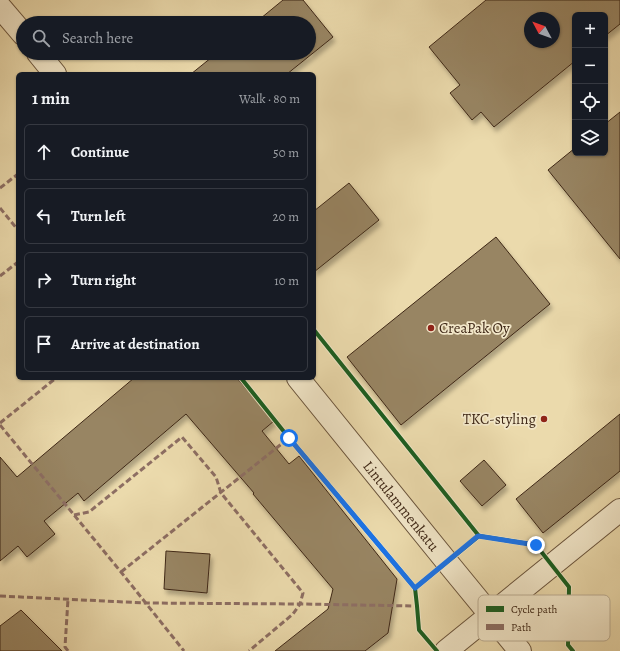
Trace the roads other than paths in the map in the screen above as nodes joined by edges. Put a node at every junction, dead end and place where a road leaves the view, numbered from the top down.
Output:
1 (0, 7) edge
2 (16, 26) edge
3 (43, 60) edge
4 (52, 72) edge
5 (300, 380) edge
6 (620, 510) edge
7 (516, 595) edge
8 (478, 599) edge
9 (478, 625) edge
10 (512, 641) edge
11 (446, 651) edge
12 (520, 651) edge

1 - 2 street
3 - 4 street
5 - 8 street, Lintulammenkatu
6 - 7 street
9 - 11 street
10 - 12 street, Lintulammenkatu

